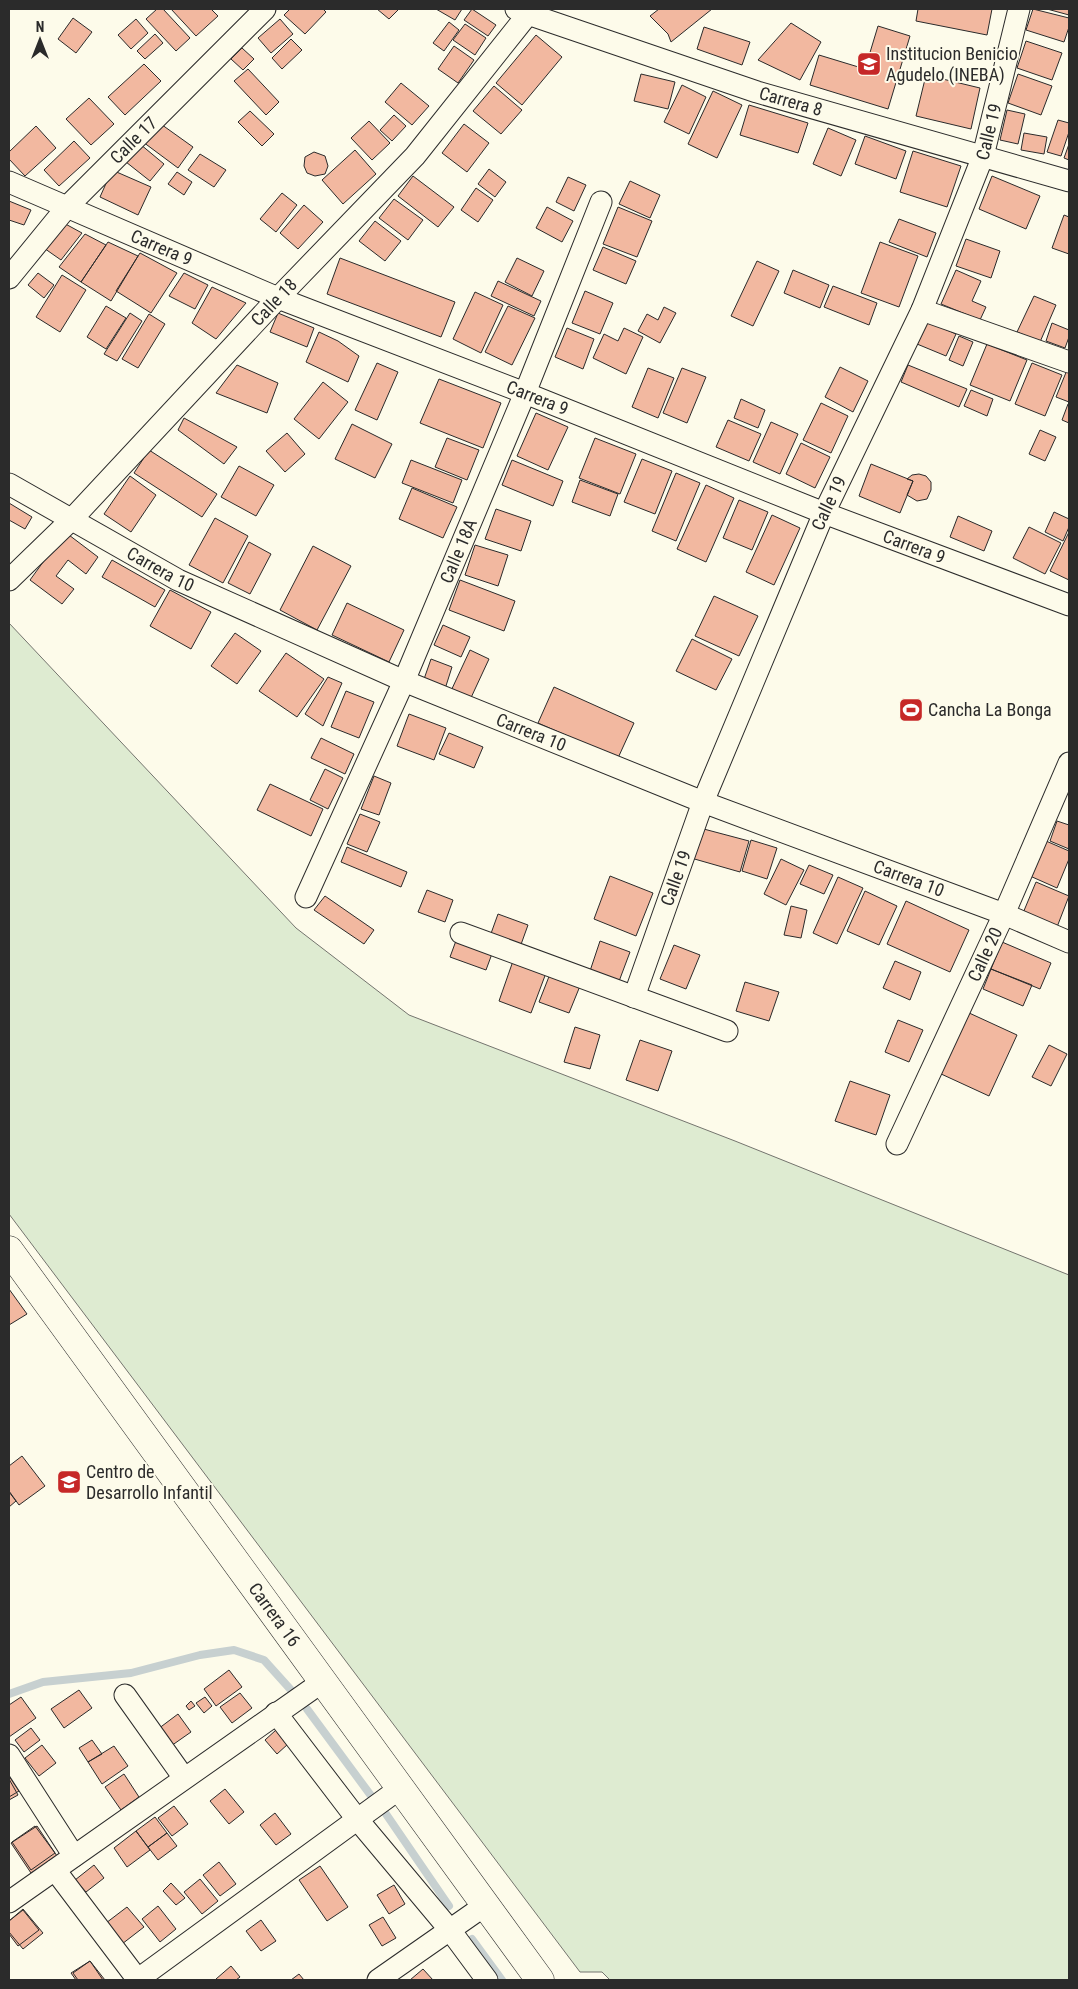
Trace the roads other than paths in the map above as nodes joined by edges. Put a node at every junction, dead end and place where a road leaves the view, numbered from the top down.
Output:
1 (265, 9) edge
2 (1019, 9) edge
3 (522, 12) edge
4 (982, 156) junction
5 (1069, 181) edge
6 (9, 182) edge
7 (601, 202) dead end
8 (67, 206) junction
9 (9, 278) edge
10 (278, 298) junction
11 (922, 310) junction
12 (1069, 362) edge
13 (524, 393) junction
14 (9, 484) edge
15 (824, 513) junction
16 (72, 519) junction
17 (9, 580) edge
18 (1069, 605) edge
19 (404, 681) junction
20 (1069, 763) edge
21 (703, 802) junction
22 (306, 897) dead end
23 (1004, 914) junction
24 (460, 932) dead end
25 (1069, 942) edge
26 (634, 997) junction
27 (727, 1031) dead end
28 (897, 1144) dead end
29 (9, 1250) edge
30 (322, 1682) junction
31 (125, 1695) dead end
32 (276, 1713) junction
33 (9, 1756) edge
34 (184, 1778) junction
35 (399, 1788) junction
36 (358, 1819) junction
37 (74, 1856) junction
38 (54, 1870) junction
39 (9, 1902) edge
40 (484, 1906) junction
41 (450, 1930) junction
42 (137, 1980) edge
43 (378, 1980) edge
44 (487, 1980) edge
45 (540, 1980) edge

1 - 8 street, Calle 17
2 - 4 street, Calle 19
3 - 4 street, Carrera 8
3 - 10 street, Calle 18
4 - 5 street, Carrera 8
4 - 11 street, Calle 19
6 - 8 street, Carrera 9
7 - 13 street, Calle 18A
8 - 9 street, Calle 17
8 - 10 street, Carrera 9
10 - 13 street, Carrera 9
10 - 16 street, Calle 18
11 - 12 street
11 - 15 street, Calle 19
13 - 15 street, Carrera 9
13 - 19 street, Calle 18A
14 - 16 street, Carrera 10
15 - 18 street, Carrera 9
15 - 21 street, Calle 19
16 - 17 street, Calle 18
16 - 19 street, Carrera 10
19 - 21 street, Carrera 10
19 - 22 street, Calle 18A
20 - 23 street, Calle 20
21 - 23 street, Carrera 10
21 - 26 street, Calle 19
23 - 25 street, Carrera 10
23 - 28 street, Calle 20
24 - 26 street
26 - 27 street
29 - 30 main road, Carrera 16
30 - 32 street
30 - 35 main road, Carrera 16
31 - 34 street
32 - 34 street
32 - 36 street
33 - 37 street
34 - 37 street
35 - 36 street
35 - 40 main road, Carrera 16
36 - 41 street
36 - 42 street
37 - 38 street
38 - 39 street
38 - 42 street
40 - 41 street
40 - 45 main road, Carrera 16
41 - 43 street
41 - 44 street

